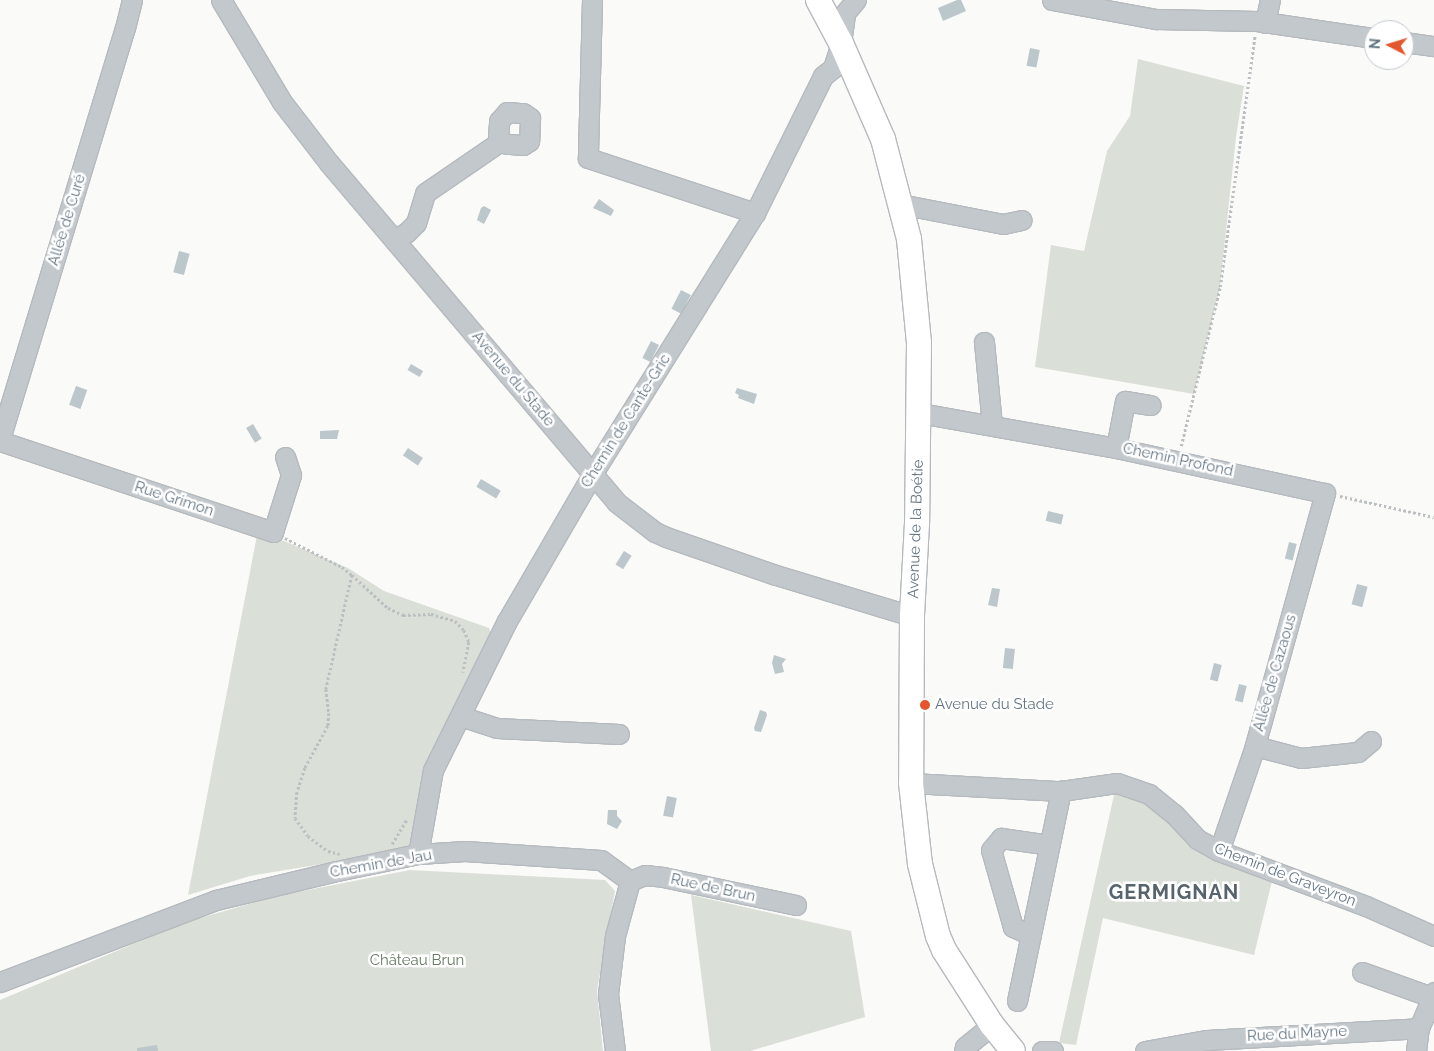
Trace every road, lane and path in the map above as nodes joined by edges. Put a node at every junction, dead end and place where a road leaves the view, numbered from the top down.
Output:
1 (132, 0) edge
2 (221, 0) edge
3 (592, 0) edge
4 (818, 0) edge
5 (856, 0) edge
6 (1052, 0) edge
7 (1270, 0) edge
8 (1261, 22) junction
9 (1364, 37) edge
10 (841, 43) junction
11 (1414, 43) edge
12 (1434, 46) edge
13 (501, 141) dead end
14 (900, 204) junction
15 (755, 213) junction
16 (1022, 220) dead end
17 (394, 239) junction
18 (984, 342) dead end
19 (1152, 405) dead end
20 (920, 414) junction
21 (992, 425) junction
22 (0, 440) edge
23 (1116, 448) junction
24 (285, 457) dead end
25 (1177, 462) junction
26 (592, 473) junction
27 (1325, 493) junction
28 (1434, 517) edge
29 (273, 532) junction
30 (352, 575) junction
31 (912, 616) junction
32 (462, 677) dead end
33 (460, 716) junction
34 (619, 734) dead end
35 (1371, 741) dead end
36 (1255, 746) junction
37 (912, 783) junction
38 (1061, 791) junction
39 (409, 816) dead end
40 (1050, 845) junction
41 (390, 846) dead end
42 (1219, 851) junction
43 (418, 854) junction
44 (348, 856) dead end
45 (630, 881) junction
46 (796, 905) dead end
47 (1031, 935) junction
48 (1434, 936) edge
49 (1362, 972) dead end
50 (0, 982) edge
51 (1017, 1001) dead end
52 (1429, 1009) edge
53 (992, 1024) junction
54 (1264, 1043) edge
55 (615, 1051) edge
56 (964, 1051) edge
57 (1013, 1051) edge
58 (1042, 1051) edge
59 (1053, 1051) edge
60 (1145, 1051) edge
61 (1416, 1051) edge

1 - 22 street, Allée de Curé
2 - 17 street, Avenue du Stade
3 - 15 street
4 - 10 main road, Avenue de la Boétie
5 - 10 street, Chemin de Cante-Gric
6 - 8 street
7 - 8 street
8 - 9 street
8 - 25 path
10 - 14 main road, Avenue de la Boétie
10 - 15 street, Chemin de Cante-Gric
11 - 12 street
13 - 17 street
14 - 16 street
14 - 20 main road, Avenue de la Boétie
15 - 26 street, Chemin de Cante-Gric
17 - 26 street, Avenue du Stade
18 - 21 street
19 - 23 street
20 - 21 street, Chemin Profond
20 - 31 main road, Avenue de la Boétie
21 - 23 street, Chemin Profond
22 - 29 street, Rue Grimon
23 - 25 street, Chemin Profond
24 - 29 street
25 - 27 street, Chemin Profond
26 - 31 street, Avenue du Stade
26 - 33 street, Chemin de Cante-Gric
27 - 28 path
27 - 36 street, Allée de Cazaous
29 - 30 path
30 - 32 path
30 - 44 path
31 - 37 main road, Avenue de la Boétie
33 - 34 street
33 - 43 street, Chemin de Cante-Gric
35 - 36 street
36 - 42 street, Allée de Cazaous
37 - 38 street, Chemin de Graveyron
37 - 53 main road, Avenue de la Boétie
38 - 40 street
38 - 42 street, Chemin de Graveyron
39 - 41 path
40 - 47 street
40 - 47 street
42 - 48 street, Chemin de Graveyron
43 - 45 street, Chemin de Jau
43 - 50 street, Chemin de Jau
45 - 46 street, Rue de Brun
45 - 55 street
47 - 51 street
49 - 52 street
52 - 54 street, Rue du Mayne
52 - 61 street
53 - 56 street
53 - 57 main road, Avenue de la Boétie
54 - 60 street, Rue du Mayne
58 - 59 street

